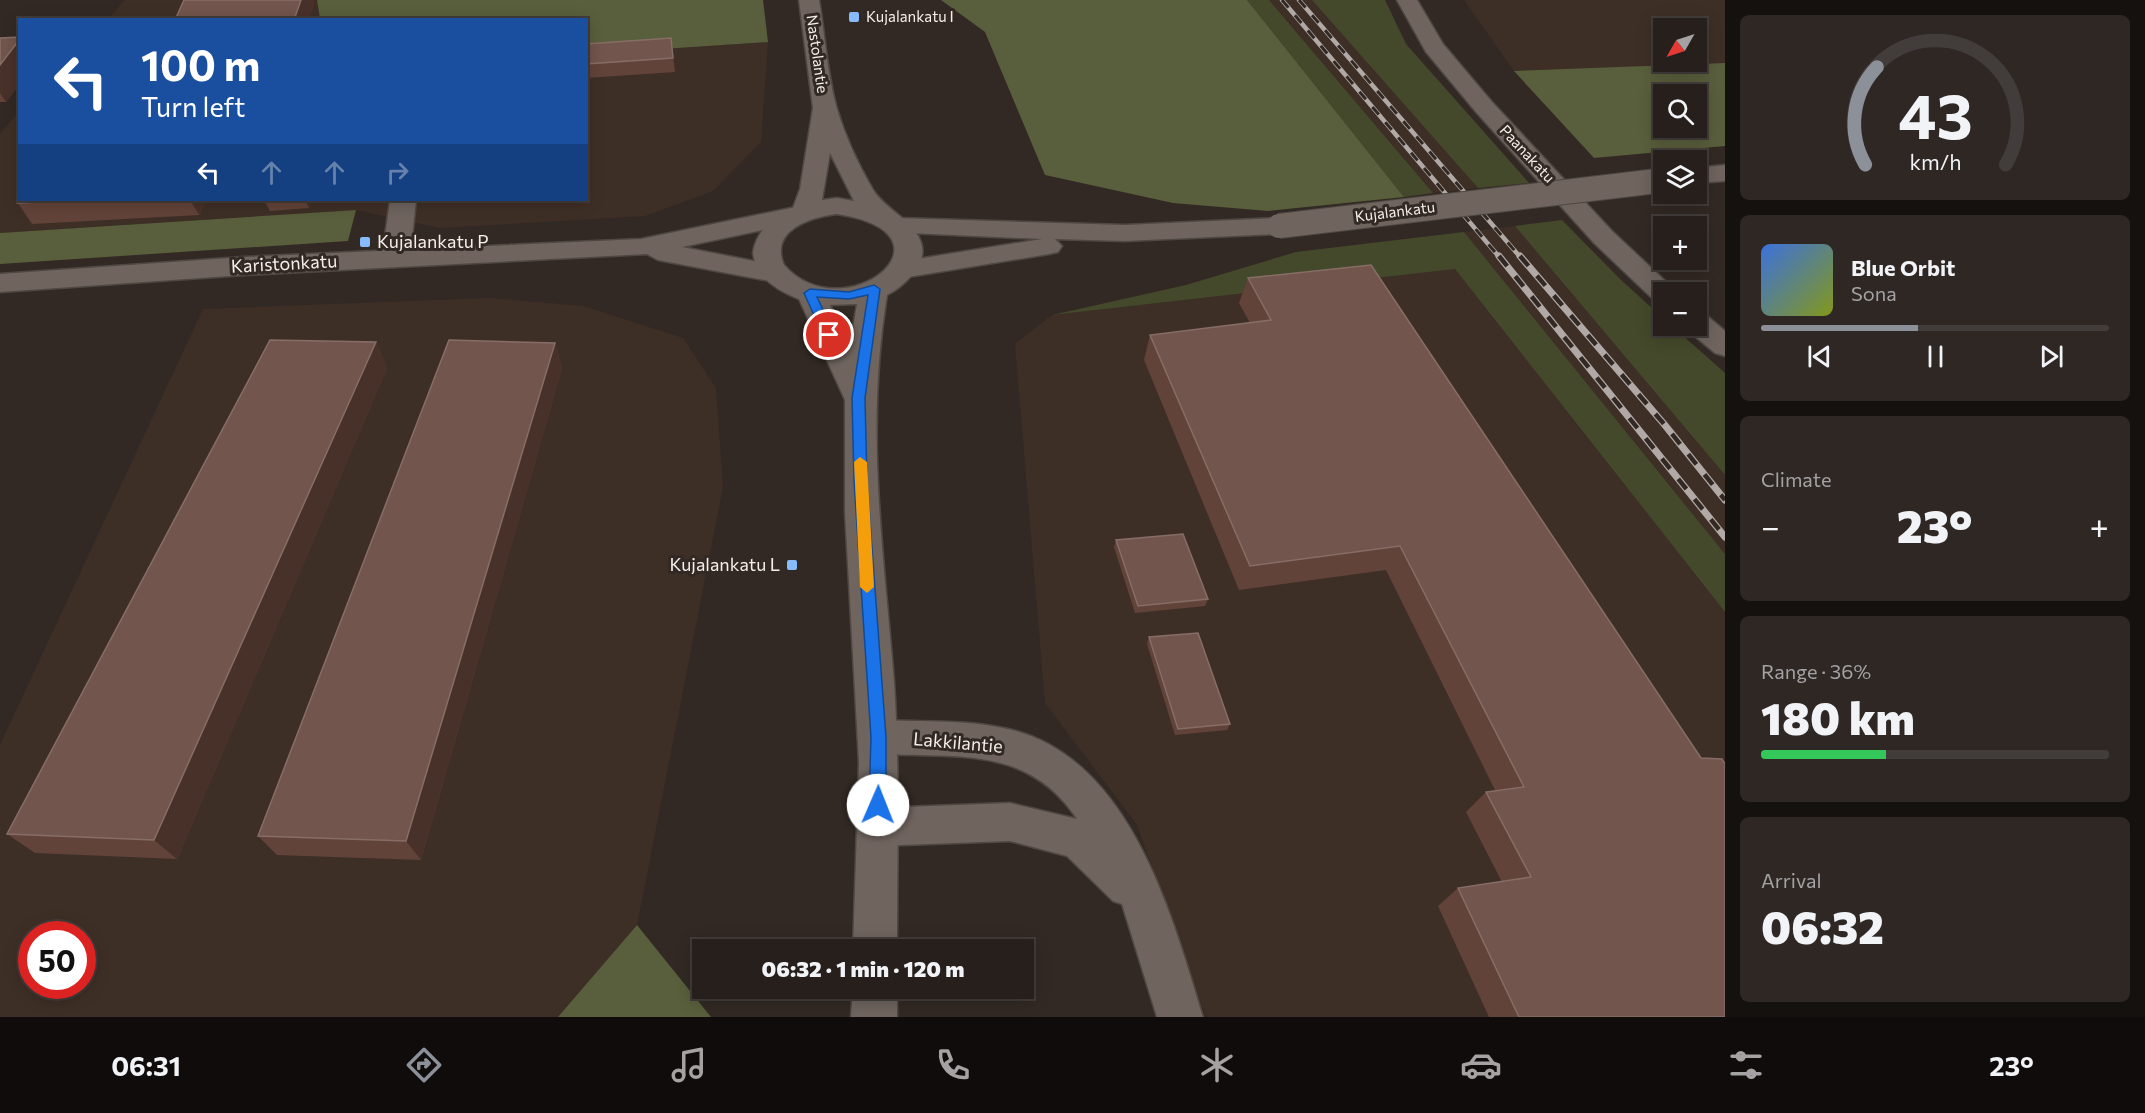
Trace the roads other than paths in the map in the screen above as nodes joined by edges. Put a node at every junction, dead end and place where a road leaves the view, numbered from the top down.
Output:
1 (809, 0) edge
2 (1407, 0) edge
3 (825, 108) junction
4 (1725, 173) edge
5 (1707, 175) edge
6 (1653, 182) edge
7 (404, 201) edge
8 (800, 213) junction
9 (890, 221) junction
10 (1125, 233) junction
11 (641, 247) junction
12 (396, 258) junction
13 (902, 269) junction
14 (775, 273) junction
15 (0, 283) edge
16 (1653, 284) edge
17 (874, 289) junction
18 (810, 293) junction
19 (1707, 331) edge
20 (1725, 346) edge
21 (859, 398) junction
22 (879, 737) junction
23 (877, 827) junction
24 (1140, 898) junction
25 (875, 939) edge
26 (875, 999) edge
27 (874, 1017) edge
28 (1180, 1017) edge

1 - 3 street, Nastolantie
2 - 16 street, Paanakatu
3 - 8 street, Nastolantie
3 - 9 street, Nastolantie
4 - 5 street
6 - 10 street, Kujalankatu, bridge
7 - 12 street
8 - 9 street
8 - 11 street, Karistonkatu
8 - 14 street
9 - 10 street, Kujalankatu
9 - 13 street
10 - 13 street, Kujalankatu
11 - 12 street, Karistonkatu
11 - 14 street, Karistonkatu
12 - 15 street, Karistonkatu
13 - 17 street
14 - 18 street
17 - 18 street
17 - 21 street
18 - 21 street
19 - 20 street
21 - 22 street
22 - 23 street
22 - 24 street, Lakkilantie
23 - 24 street, Lakkilantie
23 - 25 street
24 - 28 street, Lakkilantie
26 - 27 street

